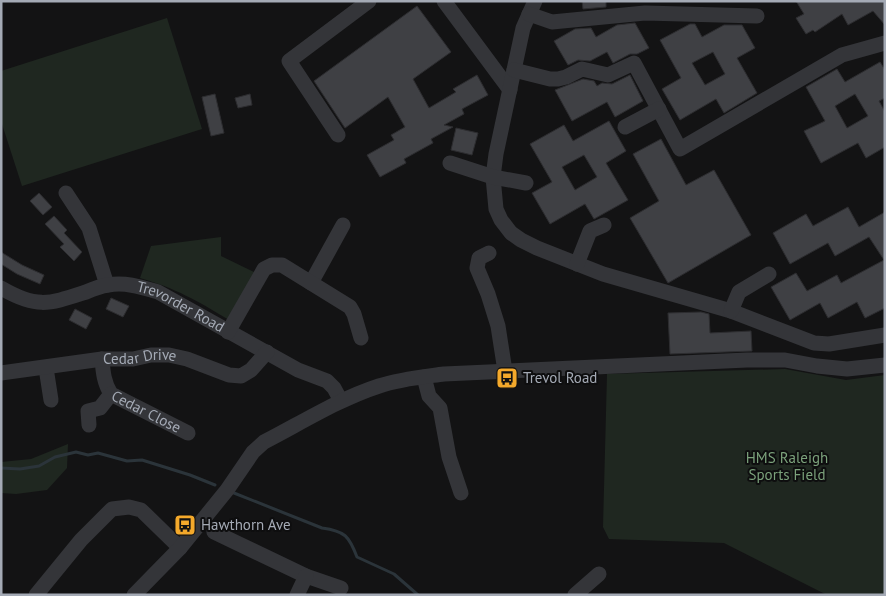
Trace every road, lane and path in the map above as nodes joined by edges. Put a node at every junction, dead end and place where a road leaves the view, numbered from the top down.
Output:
1 (369, 1) edge
2 (444, 1) edge
3 (531, 5) edge
4 (757, 16) dead end
5 (885, 43) edge
6 (514, 70) junction
7 (510, 90) junction
8 (659, 109) junction
9 (625, 127) dead end
10 (338, 135) dead end
11 (450, 163) dead end
12 (493, 177) junction
13 (526, 183) dead end
14 (66, 193) dead end
15 (343, 225) dead end
16 (604, 225) dead end
17 (489, 253) dead end
18 (577, 264) junction
19 (769, 274) dead end
20 (311, 283) junction
21 (107, 285) junction
22 (1, 288) edge
23 (731, 311) junction
24 (228, 332) junction
25 (885, 335) edge
26 (361, 338) dead end
27 (267, 352) junction
28 (102, 359) junction
29 (885, 365) edge
30 (46, 368) junction
31 (505, 371) junction
32 (1, 372) edge
33 (424, 377) junction
34 (112, 394) junction
35 (51, 400) dead end
36 (342, 401) junction
37 (89, 425) dead end
38 (188, 434) dead end
39 (461, 493) dead end
40 (214, 532) dead end
41 (180, 548) junction
42 (599, 574) dead end
43 (306, 576) junction
44 (340, 588) dead end
45 (36, 595) edge
46 (134, 595) edge
47 (297, 595) edge
48 (575, 595) edge

1 - 10 street
2 - 7 street
3 - 4 street
3 - 6 street
5 - 8 street
6 - 7 street
6 - 8 street
7 - 12 street
8 - 9 street
11 - 12 street
12 - 13 street
12 - 18 street
14 - 21 street
15 - 20 street
16 - 18 street
17 - 31 street
18 - 23 street
19 - 23 street
20 - 24 street
20 - 26 street
21 - 22 street, Trevorder Road
21 - 24 street, Trevorder Road
23 - 25 street
24 - 27 street, Trevorder Road
27 - 28 street, Cedar Drive
27 - 36 street, Trevorder Road
28 - 30 street, Cedar Drive
28 - 34 street, Cedar Close
29 - 31 street
30 - 32 street, Cedar Drive
30 - 35 street
31 - 33 street
33 - 36 street
33 - 39 street
34 - 37 street
34 - 38 street, Cedar Close
36 - 41 street
40 - 43 street
41 - 45 street
41 - 46 street
42 - 48 street
43 - 44 street
43 - 47 street

